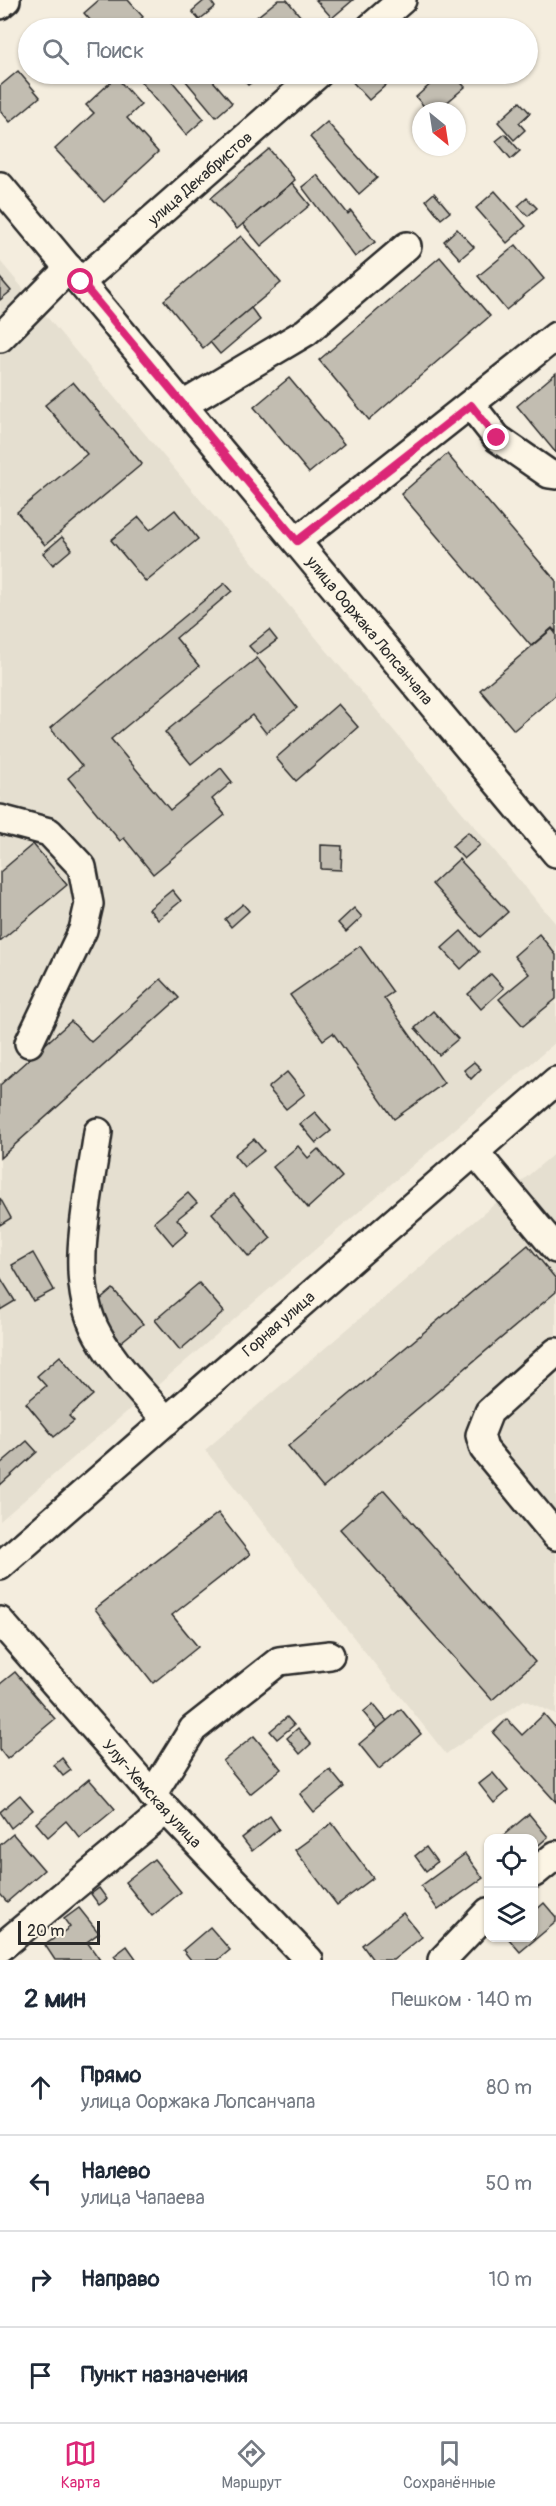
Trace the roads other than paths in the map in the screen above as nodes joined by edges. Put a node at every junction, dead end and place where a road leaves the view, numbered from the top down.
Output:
1 (6, 0) edge
2 (402, 0) edge
3 (0, 5) edge
4 (381, 18) edge
5 (306, 84) edge
6 (0, 186) edge
7 (407, 246) dead end
8 (75, 275) junction
9 (556, 336) edge
10 (0, 338) edge
11 (183, 405) junction
12 (471, 405) junction
13 (556, 475) edge
14 (297, 541) junction
15 (0, 819) edge
16 (556, 853) edge
17 (30, 1043) dead end
18 (556, 1081) edge
19 (98, 1132) dead end
20 (475, 1152) junction
21 (556, 1249) edge
22 (556, 1352) edge
23 (168, 1421) junction
24 (556, 1536) edge
25 (0, 1566) edge
26 (0, 1621) edge
27 (330, 1655) dead end
28 (159, 1802) junction
29 (556, 1855) edge
30 (538, 1870) edge
31 (484, 1916) edge
32 (0, 1948) edge
33 (309, 1960) edge
34 (442, 1960) edge

1 - 3 street
2 - 4 street
5 - 8 street, улица Декабристов
6 - 8 street, улица Ооржака Лопсанчапа
7 - 11 street
8 - 10 street, улица Декабристов
8 - 11 street, улица Ооржака Лопсанчапа
9 - 12 street
11 - 14 street, улица Ооржака Лопсанчапа
12 - 13 street
12 - 14 street
14 - 16 street, улица Ооржака Лопсанчапа
15 - 17 street
18 - 20 street, Горная улица
19 - 23 street
20 - 21 street
20 - 23 street, Горная улица
22 - 24 street
23 - 25 street, Горная улица
26 - 28 street, Улуг-Хемская улица
27 - 28 street
28 - 32 street
28 - 33 street, Улуг-Хемская улица
29 - 30 street
31 - 34 street

